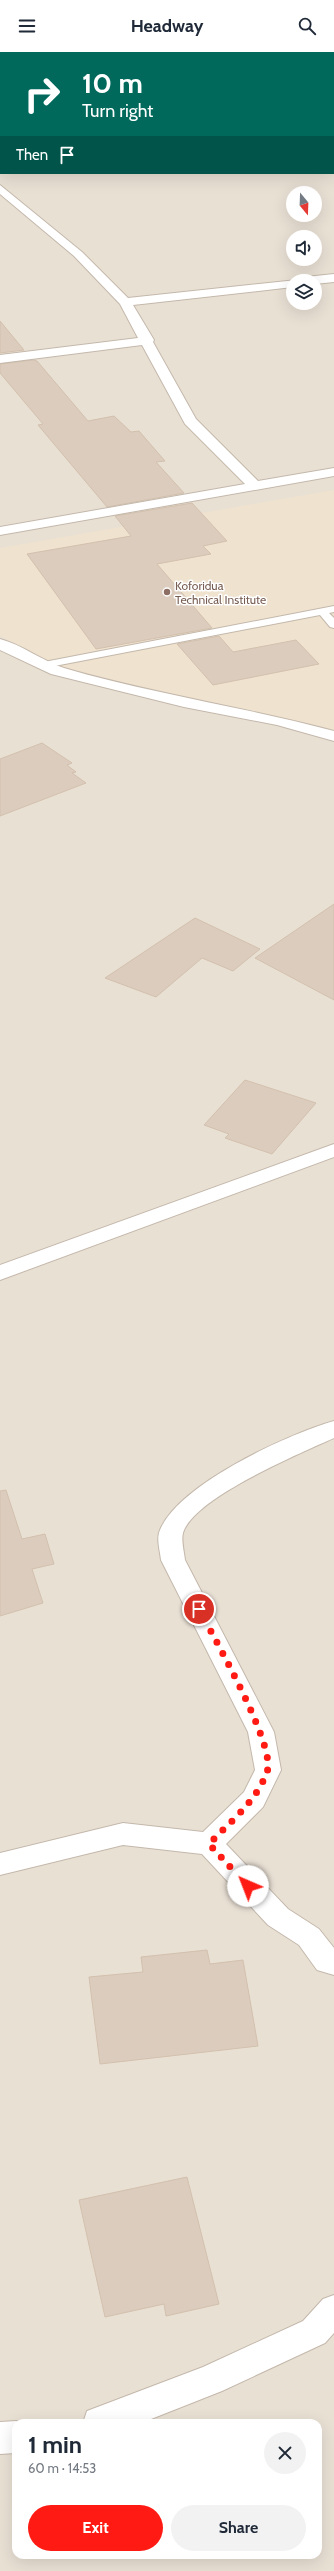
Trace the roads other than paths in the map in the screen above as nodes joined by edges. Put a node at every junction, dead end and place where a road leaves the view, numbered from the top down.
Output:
1 (0, 188) edge
2 (334, 278) edge
3 (322, 279) edge
4 (286, 283) edge
5 (126, 302) junction
6 (148, 340) junction
7 (0, 359) edge
8 (331, 474) edge
9 (255, 486) junction
10 (0, 531) edge
11 (334, 609) edge
12 (322, 611) junction
13 (334, 625) edge
14 (0, 644) edge
15 (44, 665) junction
16 (334, 736) edge
17 (334, 1150) edge
18 (0, 1273) edge
19 (334, 1429) edge
20 (209, 1844) junction
21 (0, 1864) edge
22 (334, 1963) edge
23 (334, 2310) edge
24 (109, 2419) edge
25 (12, 2437) edge
26 (0, 2438) edge

1 - 5 street
2 - 3 street
4 - 5 street
5 - 6 street
6 - 7 street
6 - 9 street
8 - 9 street
9 - 10 street
11 - 12 lane
12 - 13 lane
12 - 15 lane
14 - 15 street
15 - 16 street
17 - 18 street
19 - 20 street
20 - 21 street
20 - 22 street
23 - 24 street
25 - 26 street

